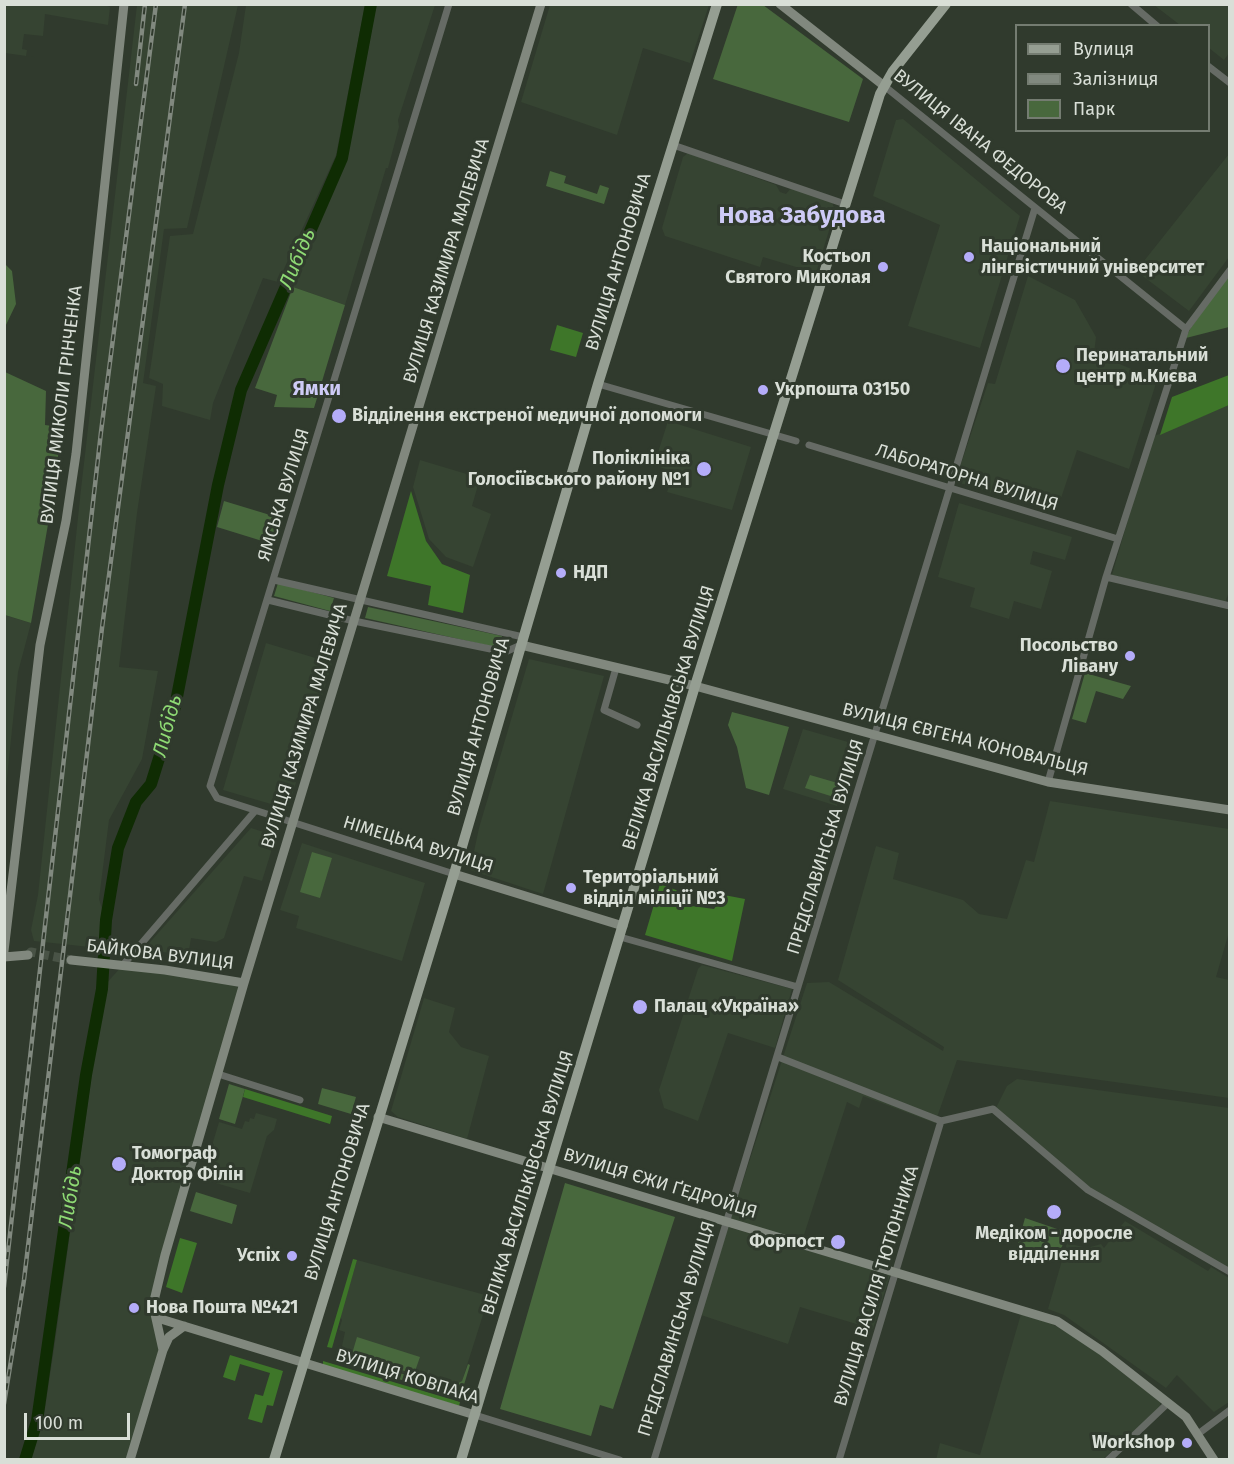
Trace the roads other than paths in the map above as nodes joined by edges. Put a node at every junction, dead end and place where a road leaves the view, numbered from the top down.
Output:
1 (124, 4) edge
2 (449, 4) edge
3 (542, 4) edge
4 (717, 4) edge
5 (780, 4) edge
6 (946, 4) edge
7 (1131, 4) edge
8 (1155, 24) edge
9 (1210, 67) edge
10 (1230, 83) edge
11 (883, 85) junction
12 (673, 146) junction
13 (845, 204) junction
14 (1035, 208) junction
15 (1230, 270) edge
16 (1186, 329) junction
17 (598, 384) junction
18 (773, 433) junction
19 (796, 441) dead end
20 (809, 445) dead end
21 (951, 489) junction
22 (1118, 539) junction
23 (1106, 577) junction
24 (274, 580) junction
25 (268, 600) junction
26 (360, 602) junction
27 (1230, 606) edge
28 (354, 621) junction
29 (522, 641) junction
30 (616, 668) junction
31 (695, 686) junction
32 (637, 725) dead end
33 (876, 735) junction
34 (1048, 782) junction
35 (210, 786) joint
36 (1230, 810) edge
37 (255, 811) junction
38 (293, 823) junction
39 (454, 874) junction
40 (623, 926) junction
41 (620, 938) junction
42 (4, 951) edge
43 (28, 955) tunnel mouth
44 (4, 957) edge
45 (71, 960) tunnel mouth
46 (118, 965) junction
47 (244, 983) junction
48 (798, 987) junction
49 (778, 1057) junction
50 (218, 1074) junction
51 (300, 1100) dead end
52 (378, 1117) junction
53 (941, 1121) junction
54 (549, 1167) junction
55 (725, 1222) junction
56 (898, 1272) junction
57 (1230, 1272) edge
58 (154, 1314) junction
59 (184, 1326) junction
60 (163, 1350) junction
61 (303, 1363) junction
62 (1168, 1403) junction
63 (1230, 1410) edge
64 (475, 1414) junction
65 (1198, 1434) junction
66 (130, 1460) edge
67 (274, 1460) edge
68 (461, 1460) edge
69 (620, 1460) edge
70 (654, 1460) edge
71 (839, 1460) edge
72 (1108, 1460) edge
73 (1214, 1460) edge

1 - 42 main road, ВУЛИЦЯ МИКОЛИ ГРІНЧЕНКА
2 - 24 street, ЯМСЬКА ВУЛИЦЯ
3 - 26 main road, ВУЛИЦЯ КАЗИМИРА МАЛЕВИЧА
4 - 12 main road, ВУЛИЦЯ АНТОНОВИЧА
5 - 11 main road, ВУЛИЦЯ ІВАНА ФЕДОРОВА
6 - 11 main road, ВЕЛИКА ВАСИЛЬКІВСЬКА ВУЛИЦЯ
7 - 8 street
9 - 10 street
11 - 13 main road, ВЕЛИКА ВАСИЛЬКІВСЬКА ВУЛИЦЯ
11 - 14 street, ВУЛИЦЯ ІВАНА ФЕДОРОВА
12 - 13 street
12 - 17 main road, ВУЛИЦЯ АНТОНОВИЧА
13 - 18 main road, ВЕЛИКА ВАСИЛЬКІВСЬКА ВУЛИЦЯ
14 - 16 street, ВУЛИЦЯ ІВАНА ФЕДОРОВА
14 - 21 street, ПРЕДСЛАВИНСЬКА ВУЛИЦЯ
15 - 16 street
16 - 22 street
17 - 18 street
17 - 29 main road, ВУЛИЦЯ АНТОНОВИЧА
18 - 19 street
18 - 31 main road, ВЕЛИКА ВАСИЛЬКІВСЬКА ВУЛИЦЯ
20 - 21 street, ЛАБОРАТОРНА ВУЛИЦЯ
21 - 22 street, ЛАБОРАТОРНА ВУЛИЦЯ
21 - 33 street, ПРЕДСЛАВИНСЬКА ВУЛИЦЯ
22 - 23 street
23 - 27 street
23 - 34 street
24 - 25 street, ЯМСЬКА ВУЛИЦЯ
24 - 26 street
25 - 28 street
25 - 35 street, ЯМСЬКА ВУЛИЦЯ
26 - 28 main road, ВУЛИЦЯ КАЗИМИРА МАЛЕВИЧА
26 - 29 street
28 - 29 street
28 - 38 main road, ВУЛИЦЯ КАЗИМИРА МАЛЕВИЧА
29 - 30 main road, ВУЛИЦЯ ЄВГЕНА КОНОВАЛЬЦЯ
29 - 39 main road, ВУЛИЦЯ АНТОНОВИЧА
30 - 31 main road, ВУЛИЦЯ ЄВГЕНА КОНОВАЛЬЦЯ
30 - 32 street
31 - 33 main road, ВУЛИЦЯ ЄВГЕНА КОНОВАЛЬЦЯ
31 - 40 main road, ВЕЛИКА ВАСИЛЬКІВСЬКА ВУЛИЦЯ
33 - 34 main road, ВУЛИЦЯ ЄВГЕНА КОНОВАЛЬЦЯ
33 - 48 street, ПРЕДСЛАВИНСЬКА ВУЛИЦЯ
34 - 36 main road, ВУЛИЦЯ ЄВГЕНА КОНОВАЛЬЦЯ
35 - 37 street, НІМЕЦЬКА ВУЛИЦЯ
37 - 38 street, НІМЕЦЬКА ВУЛИЦЯ
37 - 46 street
38 - 39 street, НІМЕЦЬКА ВУЛИЦЯ
38 - 47 main road, ВУЛИЦЯ КАЗИМИРА МАЛЕВИЧА
39 - 40 main road, НІМЕЦЬКА ВУЛИЦЯ
39 - 52 main road, ВУЛИЦЯ АНТОНОВИЧА
40 - 41 main road, ВЕЛИКА ВАСИЛЬКІВСЬКА ВУЛИЦЯ
41 - 48 street
41 - 54 main road, ВЕЛИКА ВАСИЛЬКІВСЬКА ВУЛИЦЯ
43 - 44 main road
45 - 46 main road, БАЙКОВА ВУЛИЦЯ
46 - 47 main road, БАЙКОВА ВУЛИЦЯ
47 - 50 main road, ВУЛИЦЯ КАЗИМИРА МАЛЕВИЧА
48 - 49 street, ПРЕДСЛАВИНСЬКА ВУЛИЦЯ
49 - 53 street
49 - 55 street, ПРЕДСЛАВИНСЬКА ВУЛИЦЯ
50 - 51 street
50 - 58 main road, ВУЛИЦЯ КАЗИМИРА МАЛЕВИЧА
52 - 54 main road, ВУЛИЦЯ ЄЖИ ҐЕДРОЙЦЯ
52 - 61 main road, ВУЛИЦЯ АНТОНОВИЧА
53 - 56 street, ВУЛИЦЯ ВАСИЛЯ ТЮТЮННИКА
53 - 57 street
54 - 55 main road, ВУЛИЦЯ ЄЖИ ҐЕДРОЙЦЯ
54 - 64 main road, ВЕЛИКА ВАСИЛЬКІВСЬКА ВУЛИЦЯ
55 - 56 main road, ВУЛИЦЯ ЄЖИ ҐЕДРОЙЦЯ
55 - 70 street, ПРЕДСЛАВИНСЬКА ВУЛИЦЯ
56 - 62 main road, ВУЛИЦЯ ЄЖИ ҐЕДРОЙЦЯ
56 - 71 street, ВУЛИЦЯ ВАСИЛЯ ТЮТЮННИКА
58 - 59 main road, ВУЛИЦЯ КОВПАКА
58 - 60 main road, ВУЛИЦЯ КАЗИМИРА МАЛЕВИЧА
59 - 60 main road
59 - 61 main road, ВУЛИЦЯ КОВПАКА
60 - 66 main road
61 - 64 main road, ВУЛИЦЯ КОВПАКА
61 - 67 main road, ВУЛИЦЯ АНТОНОВИЧА
62 - 65 main road, ВУЛИЦЯ ЄЖИ ҐЕДРОЙЦЯ
62 - 72 street
63 - 65 street
64 - 68 main road, ВЕЛИКА ВАСИЛЬКІВСЬКА ВУЛИЦЯ
64 - 69 street, ВУЛИЦЯ КОВПАКА
65 - 73 main road, ВУЛИЦЯ ЄЖИ ҐЕДРОЙЦЯ

